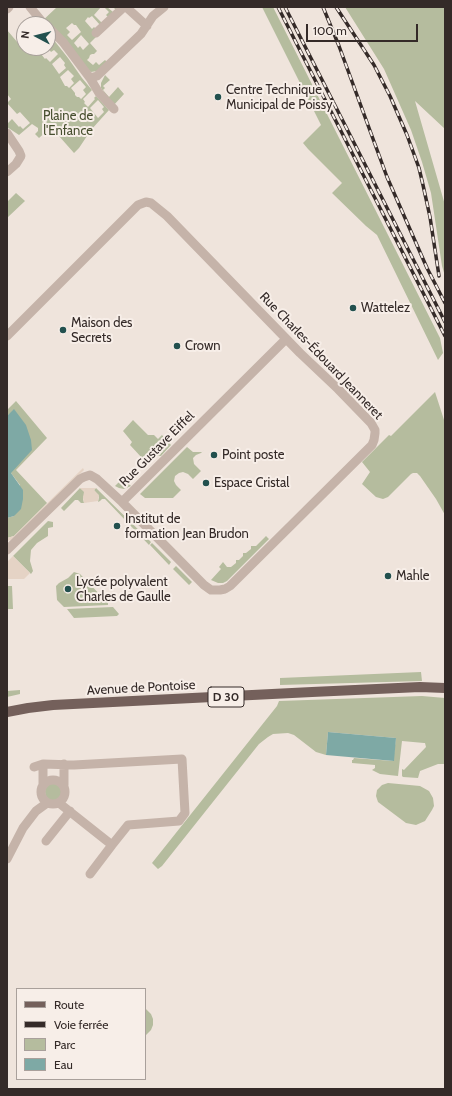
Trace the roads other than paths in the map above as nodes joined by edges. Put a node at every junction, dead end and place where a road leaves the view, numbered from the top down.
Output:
1 (9, 7) edge
2 (30, 7) edge
3 (126, 7) edge
4 (164, 7) edge
5 (7, 9) edge
6 (37, 16) edge
7 (147, 26) junction
8 (96, 33) dead end
9 (56, 35) edge
10 (90, 78) junction
11 (114, 109) dead end
12 (7, 133) edge
13 (7, 172) edge
14 (7, 336) edge
15 (286, 338) junction
16 (122, 502) junction
17 (7, 550) edge
18 (445, 688) edge
19 (7, 712) edge
20 (43, 764) junction
21 (64, 764) junction
22 (34, 767) dead end
23 (64, 785) junction
24 (42, 790) junction
25 (48, 803) junction
26 (59, 803) junction
27 (70, 811) junction
28 (46, 841) dead end
29 (112, 844) junction
30 (7, 847) edge
31 (7, 859) edge
32 (90, 874) dead end

1 - 5 street
2 - 6 street
3 - 7 street
3 - 8 street
4 - 7 street
7 - 10 street
9 - 10 street
10 - 11 street
12 - 13 street
14 - 15 street, Rue Charles-Édouard Jeanneret
15 - 16 street, Rue Gustave Eiffel
15 - 16 street, Rue Charles-Édouard Jeanneret
16 - 17 street, Rue Gustave Eiffel
18 - 19 main road, Avenue de Pontoise / D 30
20 - 21 street
20 - 22 street
20 - 24 street
21 - 23 street
21 - 29 street
23 - 24 street
23 - 26 street
24 - 25 street
24 - 30 street
25 - 26 street
25 - 31 street
26 - 27 street
27 - 28 street
27 - 29 street
29 - 32 street

